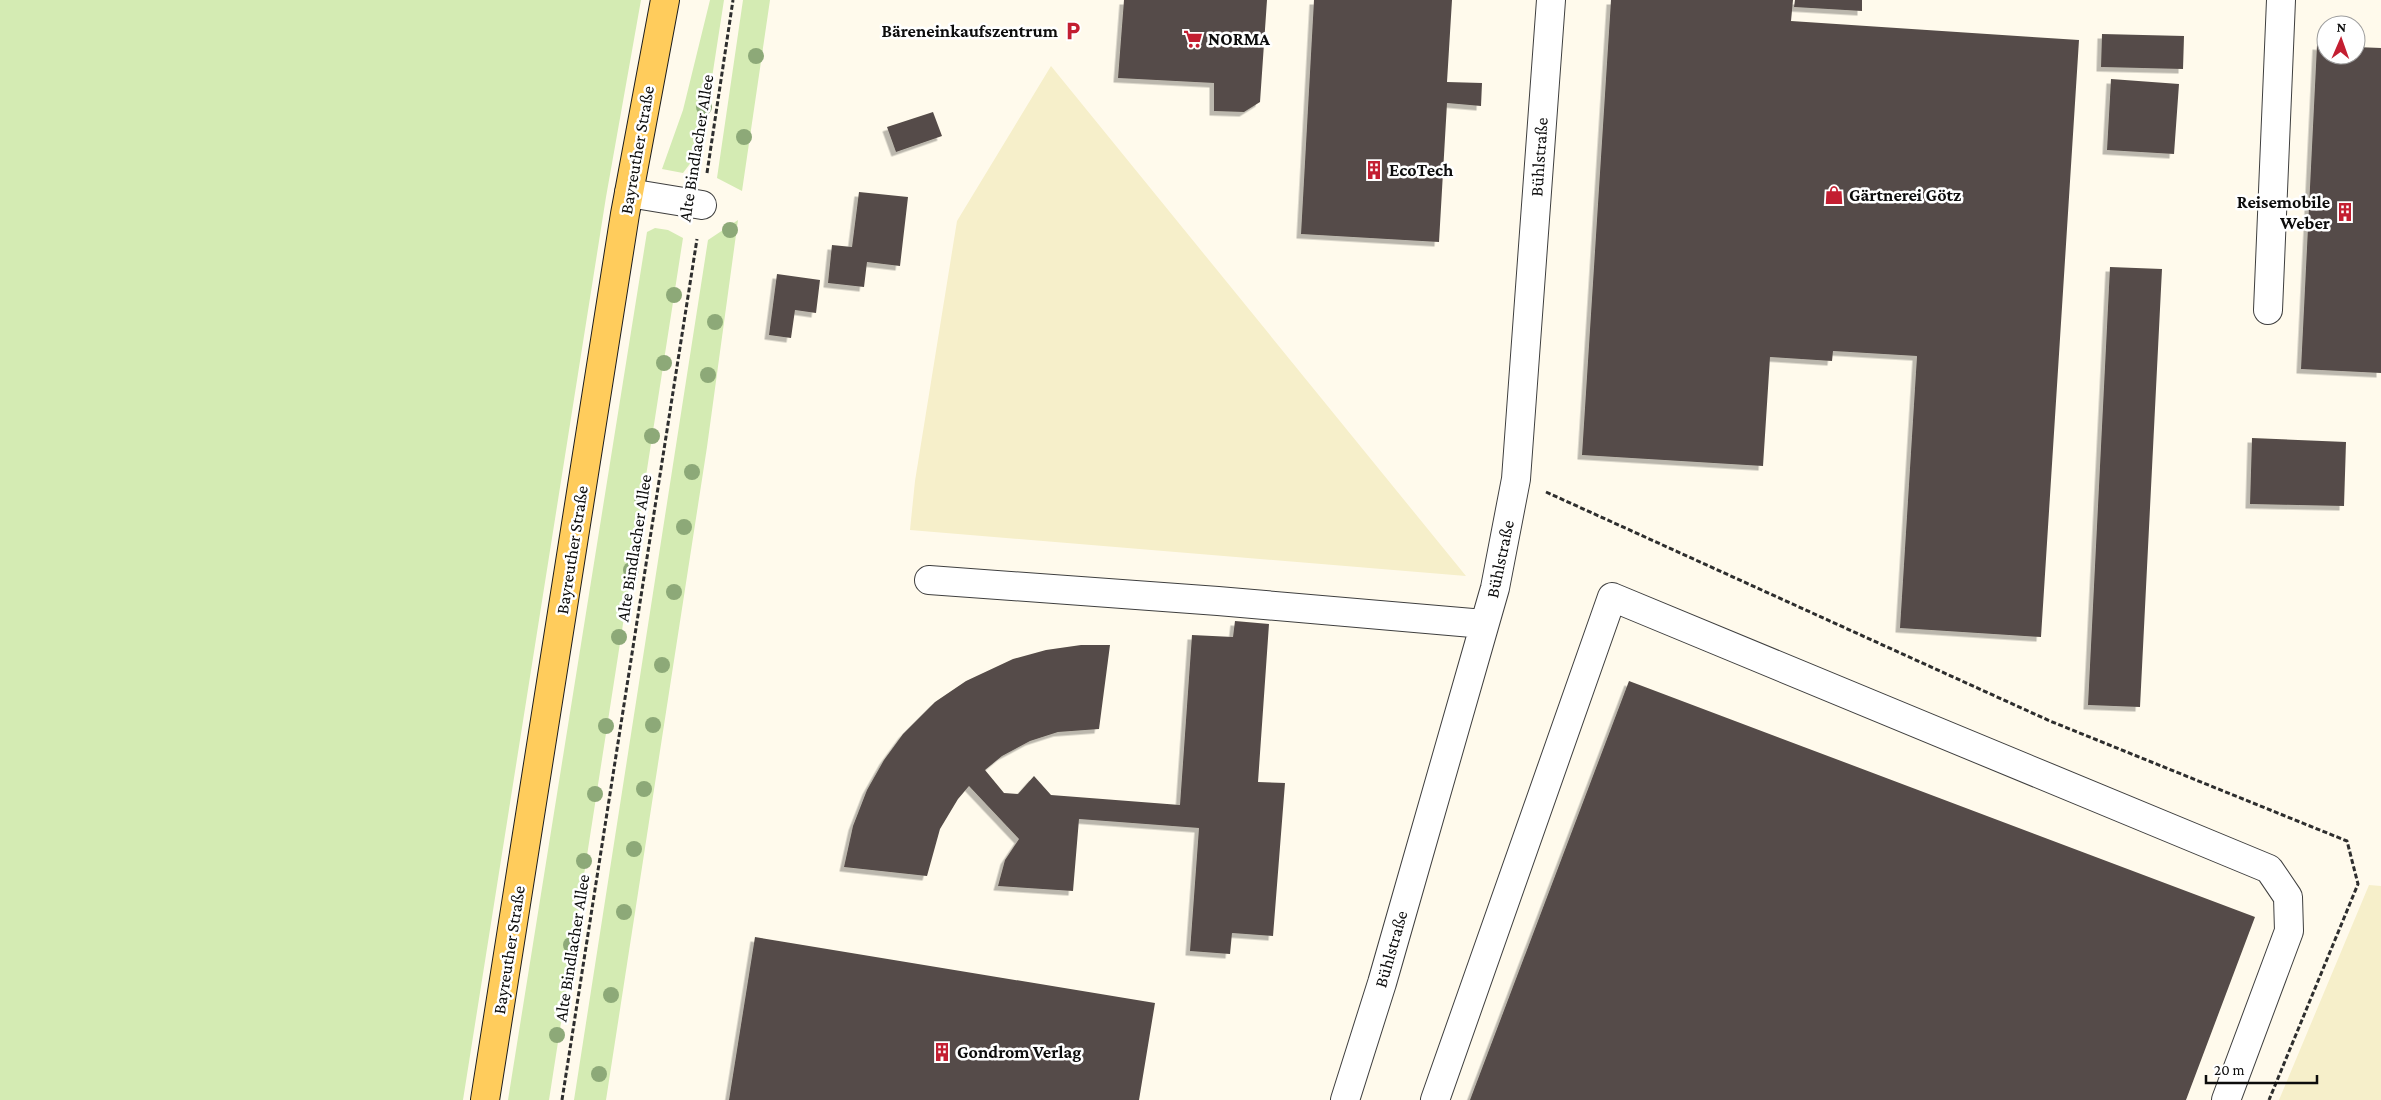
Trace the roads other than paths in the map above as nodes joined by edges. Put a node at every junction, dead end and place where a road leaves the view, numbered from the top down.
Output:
1 (664, 0) edge
2 (1551, 0) edge
3 (2282, 0) edge
4 (629, 193) junction
5 (702, 205) road end
6 (2268, 310) dead end
7 (929, 580) dead end
8 (1484, 624) junction
9 (485, 1100) edge
10 (1345, 1100) edge
11 (1435, 1100) edge
12 (2226, 1100) edge

1 - 4 main road, Bayreuther Straße
2 - 8 street, Bühlstraße
3 - 6 street
4 - 5 street
4 - 9 main road, Bayreuther Straße
7 - 8 street
8 - 10 street, Bühlstraße
11 - 12 street

